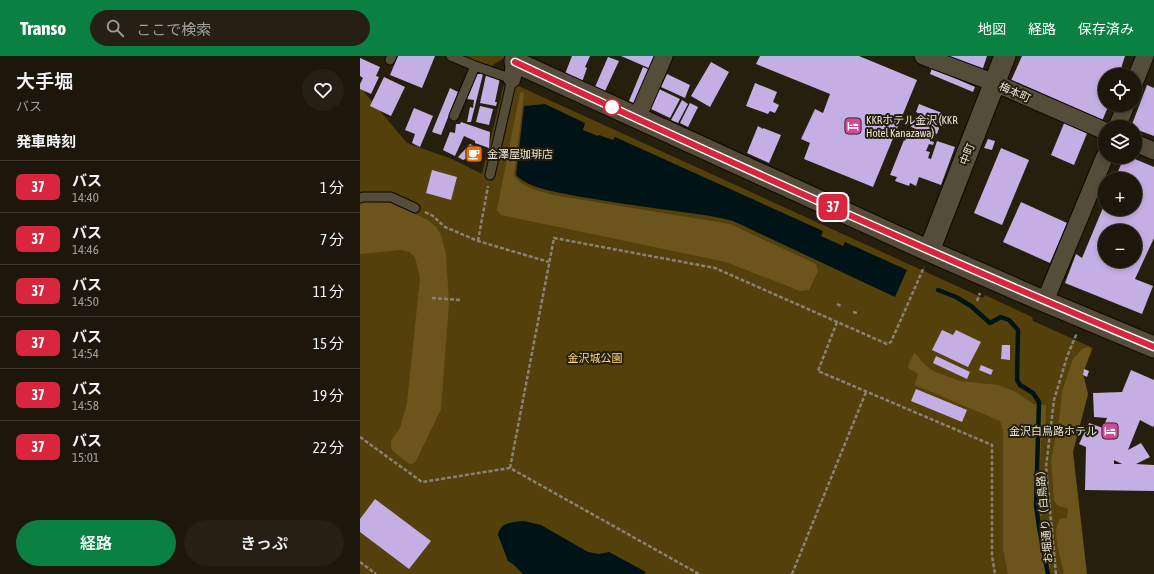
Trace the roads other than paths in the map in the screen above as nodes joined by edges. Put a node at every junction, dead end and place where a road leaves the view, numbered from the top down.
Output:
1 (451, 56) edge
2 (664, 56) edge
3 (923, 56) edge
4 (1005, 56) edge
5 (1145, 56) edge
6 (475, 66) junction
7 (514, 66) edge
8 (1140, 68) edge
9 (995, 83) junction
10 (454, 116) dead end
11 (637, 118) junction
12 (1098, 128) edge
13 (1142, 146) edge
14 (1154, 151) edge
15 (1102, 164) edge
16 (490, 176) road end
17 (360, 198) edge
18 (415, 208) road end
19 (929, 251) junction
20 (1045, 302) junction
21 (1154, 347) edge

1 - 6 lane
2 - 11 street
3 - 9 street, 梅本町
4 - 9 street, 中町
5 - 8 street
6 - 7 lane
6 - 10 lane
7 - 11 street
7 - 16 lane
9 - 12 street, 梅本町
9 - 19 street, 中町
11 - 19 street
13 - 14 street
15 - 20 street
17 - 18 lane
19 - 20 street
20 - 21 street

